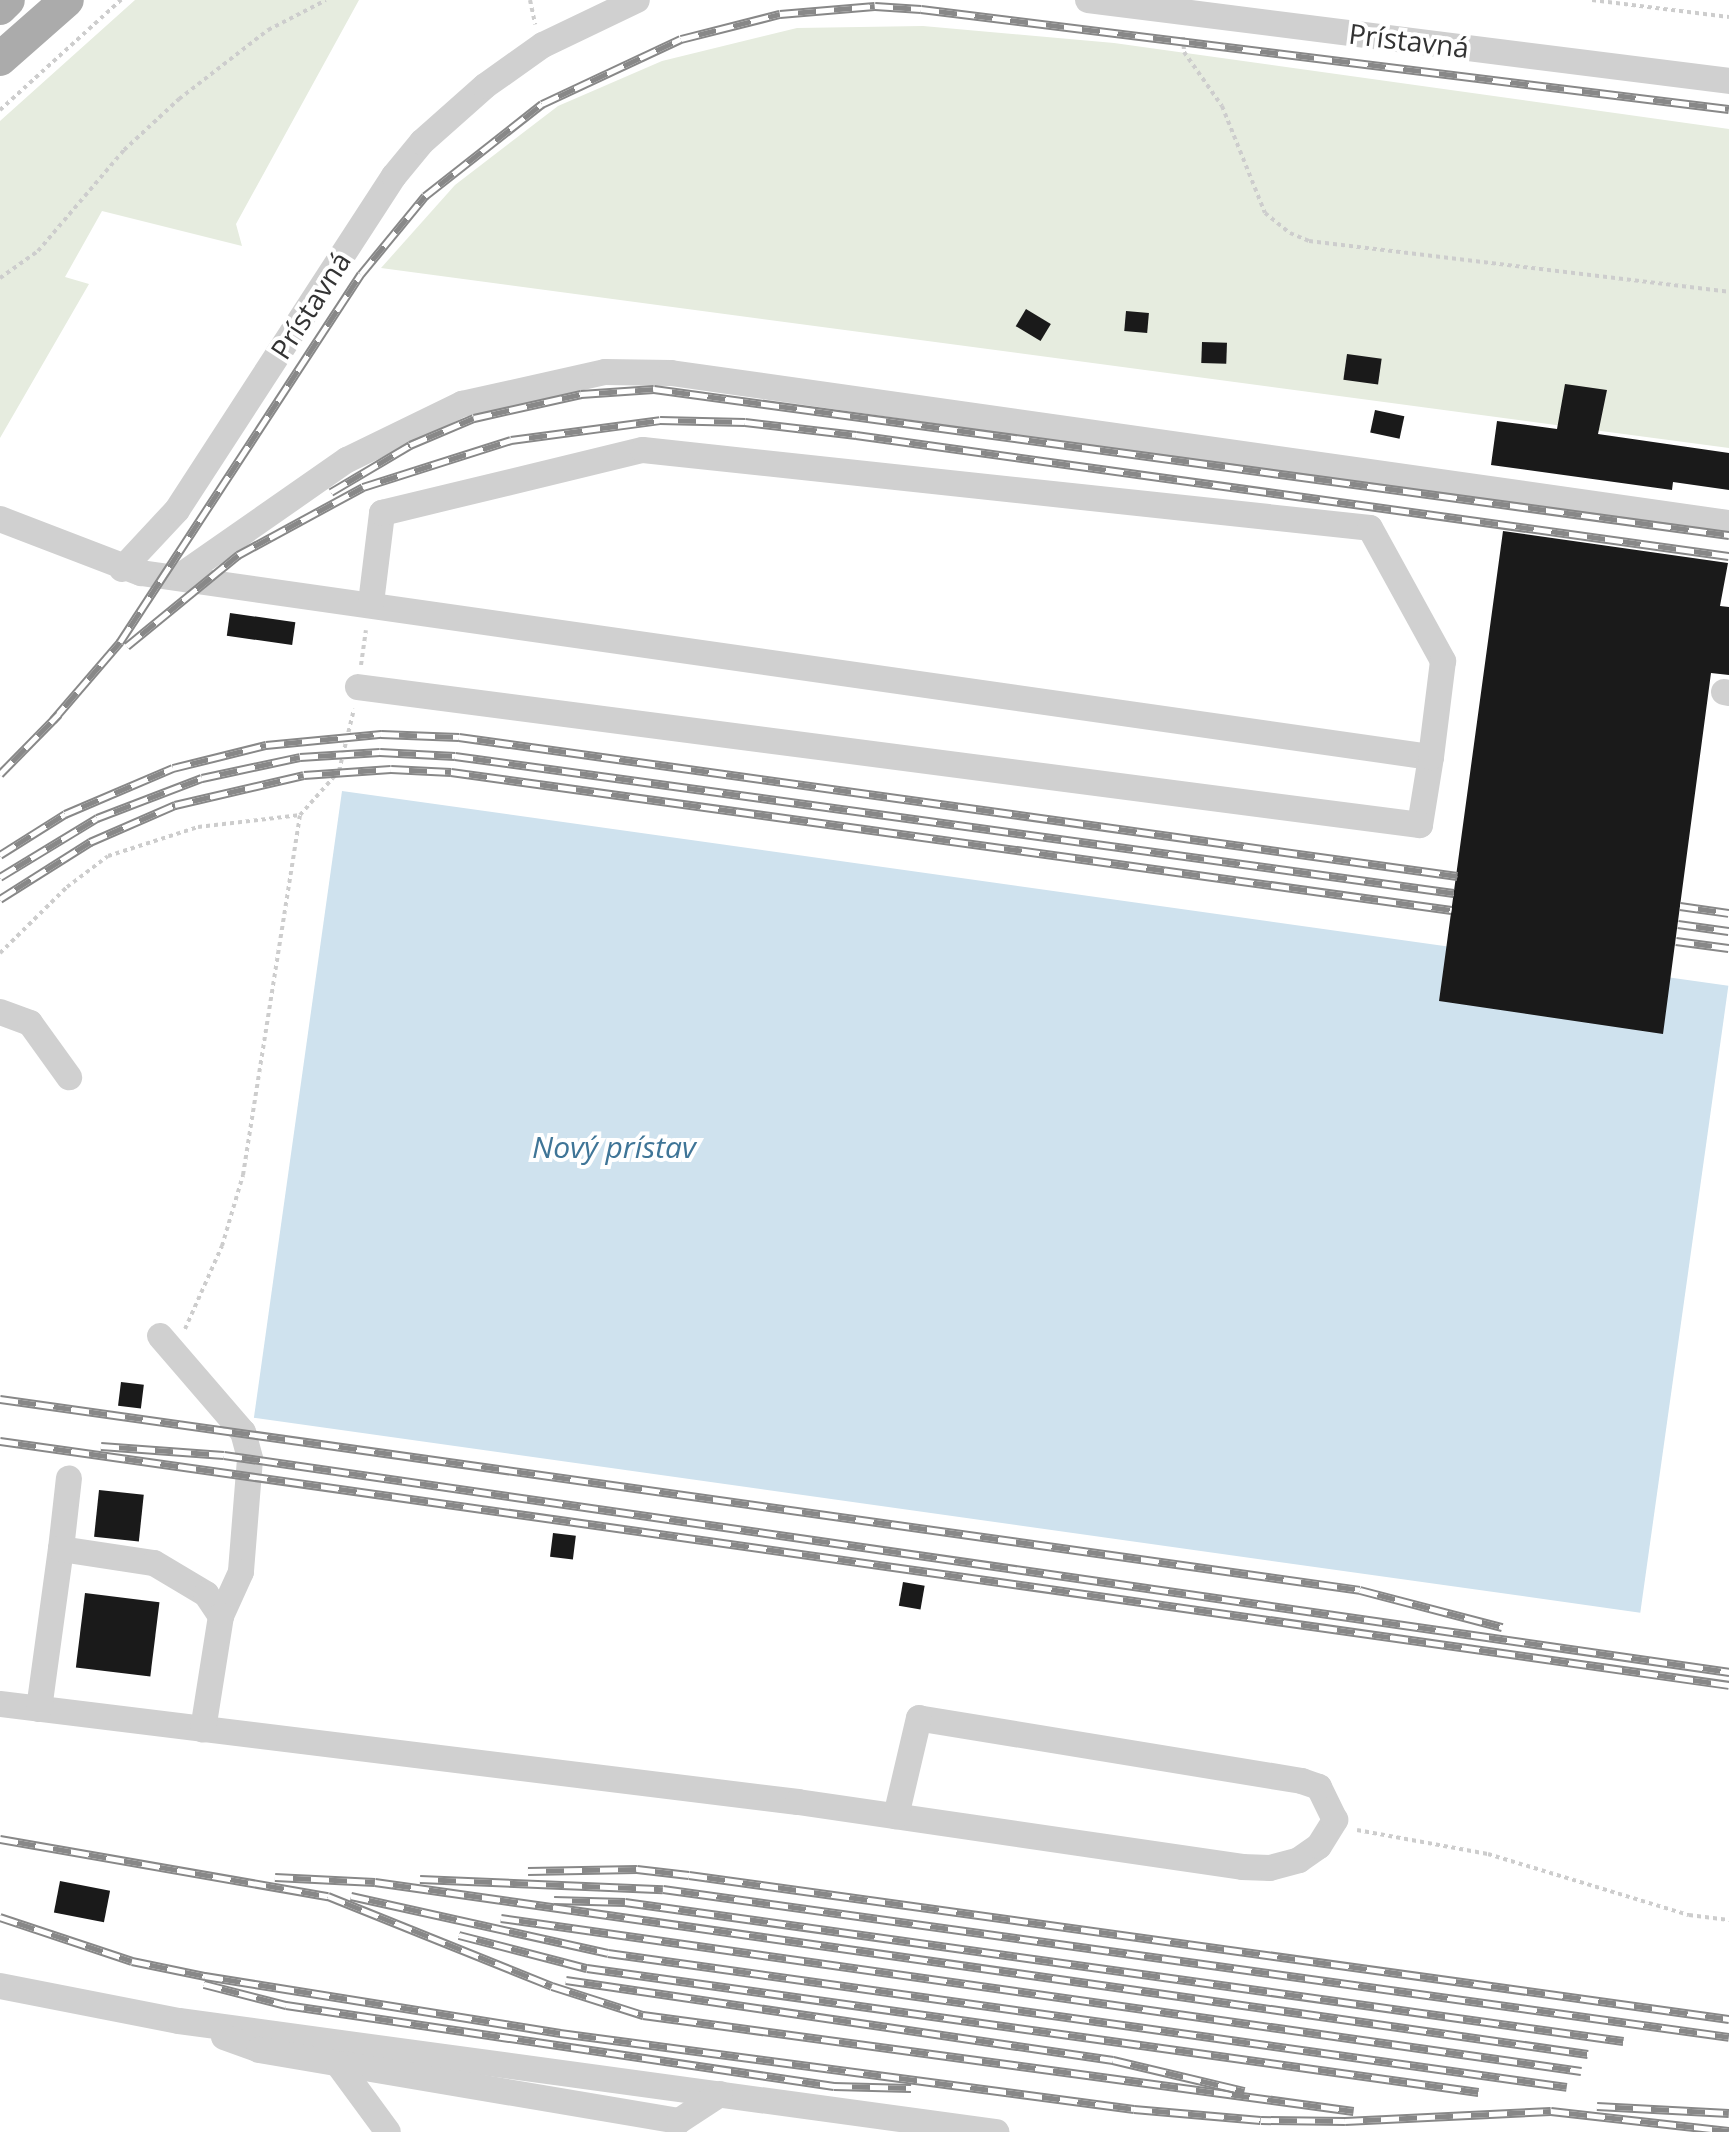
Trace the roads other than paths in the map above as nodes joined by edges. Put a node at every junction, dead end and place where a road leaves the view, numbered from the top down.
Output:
1 (8, 0) edge
2 (67, 0) edge
3 (637, 0) edge
4 (1088, 0) edge
5 (0, 8) edge
6 (0, 59) edge
7 (1729, 81) edge
8 (0, 519) edge
9 (1729, 523) edge
10 (122, 569) junction
11 (179, 577) junction
12 (371, 603) junction
13 (358, 687) road end
14 (1431, 757) junction
15 (0, 1012) edge
16 (69, 1077) dead end
17 (168, 1344) road end
18 (69, 1478) dead end
19 (61, 1549) junction
20 (221, 1616) junction
21 (0, 1704) edge
22 (39, 1709) junction
23 (203, 1730) junction
24 (896, 1816) junction
25 (0, 1986) edge
26 (179, 2021) junction
27 (338, 2064) junction
28 (720, 2094) junction
29 (635, 2123) edge
30 (388, 2132) edge
31 (996, 2132) edge

1 - 5 main road
2 - 6 main road
3 - 10 street, Prístavná
4 - 7 street, Prístavná
8 - 10 street
9 - 11 street
10 - 11 street
11 - 12 street
12 - 14 street
12 - 14 street
13 - 14 street
15 - 16 street
17 - 20 street
18 - 19 street
19 - 20 street
19 - 22 street
20 - 23 street
21 - 22 street
22 - 23 street
23 - 24 street
24 - 24 street
25 - 26 street
26 - 27 street
26 - 28 street
27 - 29 street
27 - 30 street
28 - 29 street
28 - 31 street

